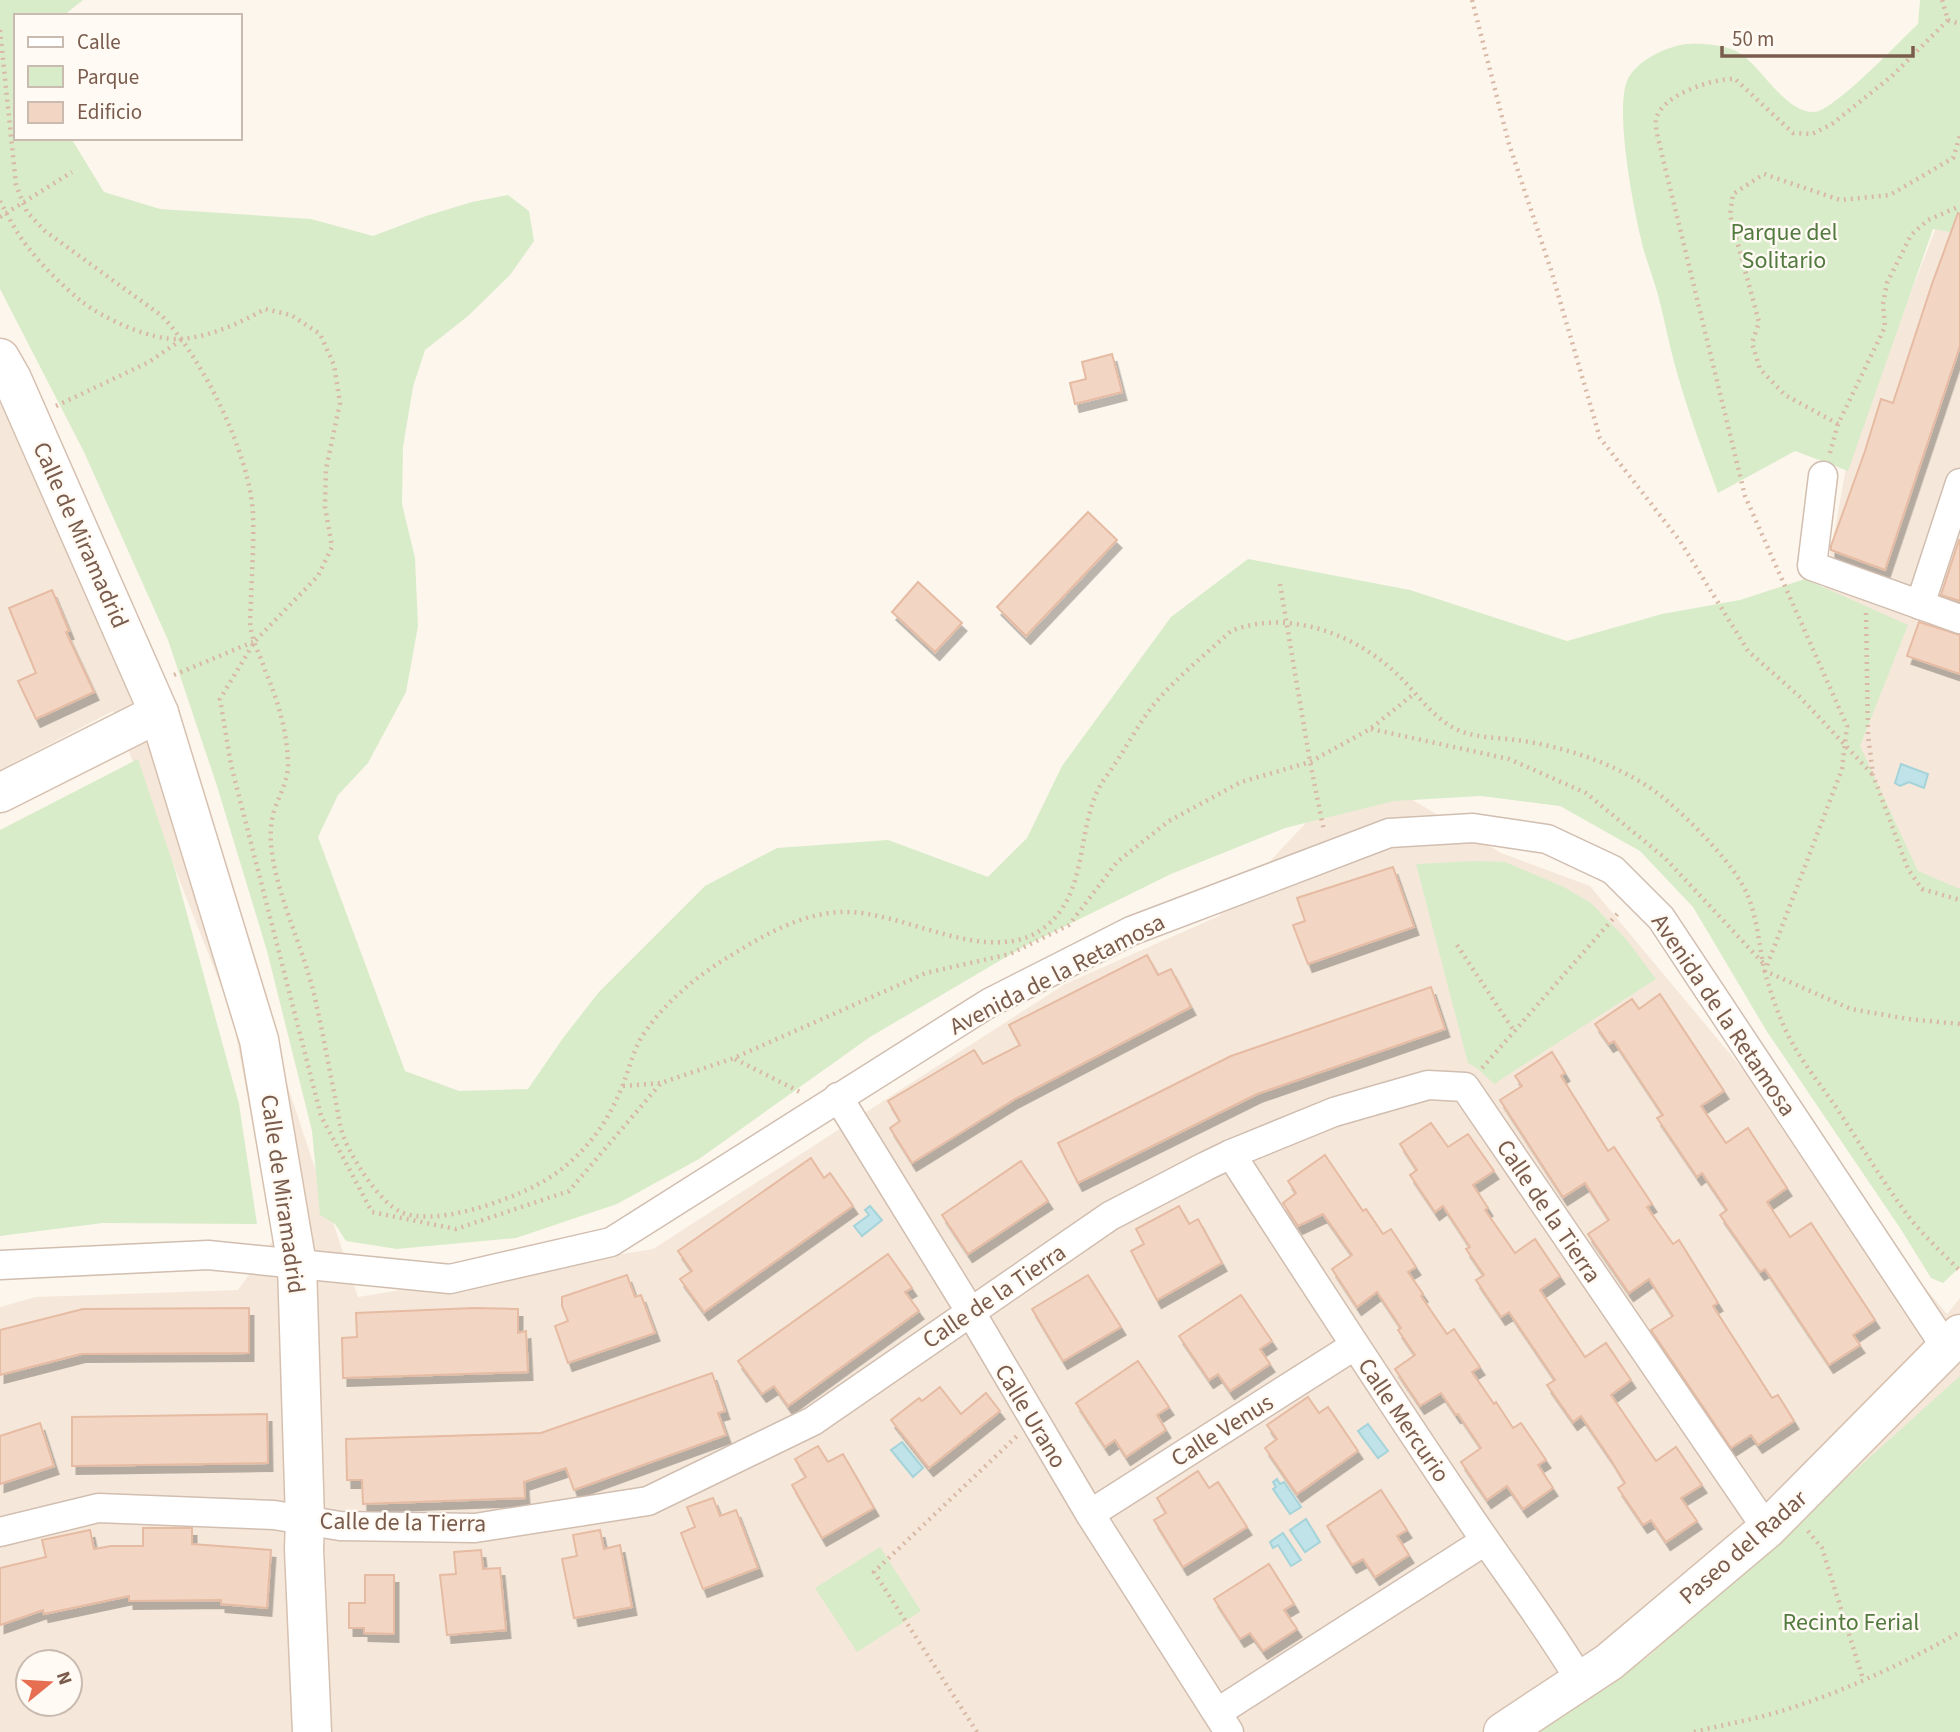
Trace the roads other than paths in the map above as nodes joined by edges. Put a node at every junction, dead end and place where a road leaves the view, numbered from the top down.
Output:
1 (0, 358) edge
2 (1823, 476) road end
3 (1960, 483) edge
4 (1920, 604) junction
5 (1960, 619) edge
6 (153, 700) junction
7 (0, 793) edge
8 (832, 1101) junction
9 (1231, 1154) junction
10 (0, 1265) edge
11 (298, 1265) junction
12 (970, 1311) junction
13 (1954, 1342) edge
14 (1354, 1346) junction
15 (1090, 1514) junction
16 (1778, 1519) junction
17 (305, 1520) junction
18 (0, 1532) edge
19 (1485, 1541) junction
20 (1581, 1682) junction
21 (1224, 1722) edge
22 (312, 1732) edge
23 (1503, 1732) edge

1 - 6 street, Calle de Miramadrid
2 - 4 street
3 - 4 street
4 - 5 street
6 - 7 street
6 - 11 street, Calle de Miramadrid
8 - 11 street, Avenida de la Retamosa
8 - 12 street, Calle Urano
8 - 13 street, Avenida de la Retamosa
9 - 12 street, Calle de la Tierra
9 - 14 street, Calle Mercurio
9 - 16 street, Calle de la Tierra
10 - 11 street, Avenida de la Retamosa
11 - 17 street, Calle de Miramadrid
12 - 15 street, Calle Urano
12 - 17 street, Calle de la Tierra
13 - 16 street, Paseo del Radar
14 - 15 street, Calle Venus
14 - 19 street, Calle Mercurio
15 - 21 street, Calle Urano
16 - 20 street, Paseo del Radar
17 - 18 street, Calle de la Tierra
17 - 22 street, Calle de Miramadrid
19 - 20 street, Calle Mercurio
19 - 21 street
20 - 23 street, Paseo del Radar

